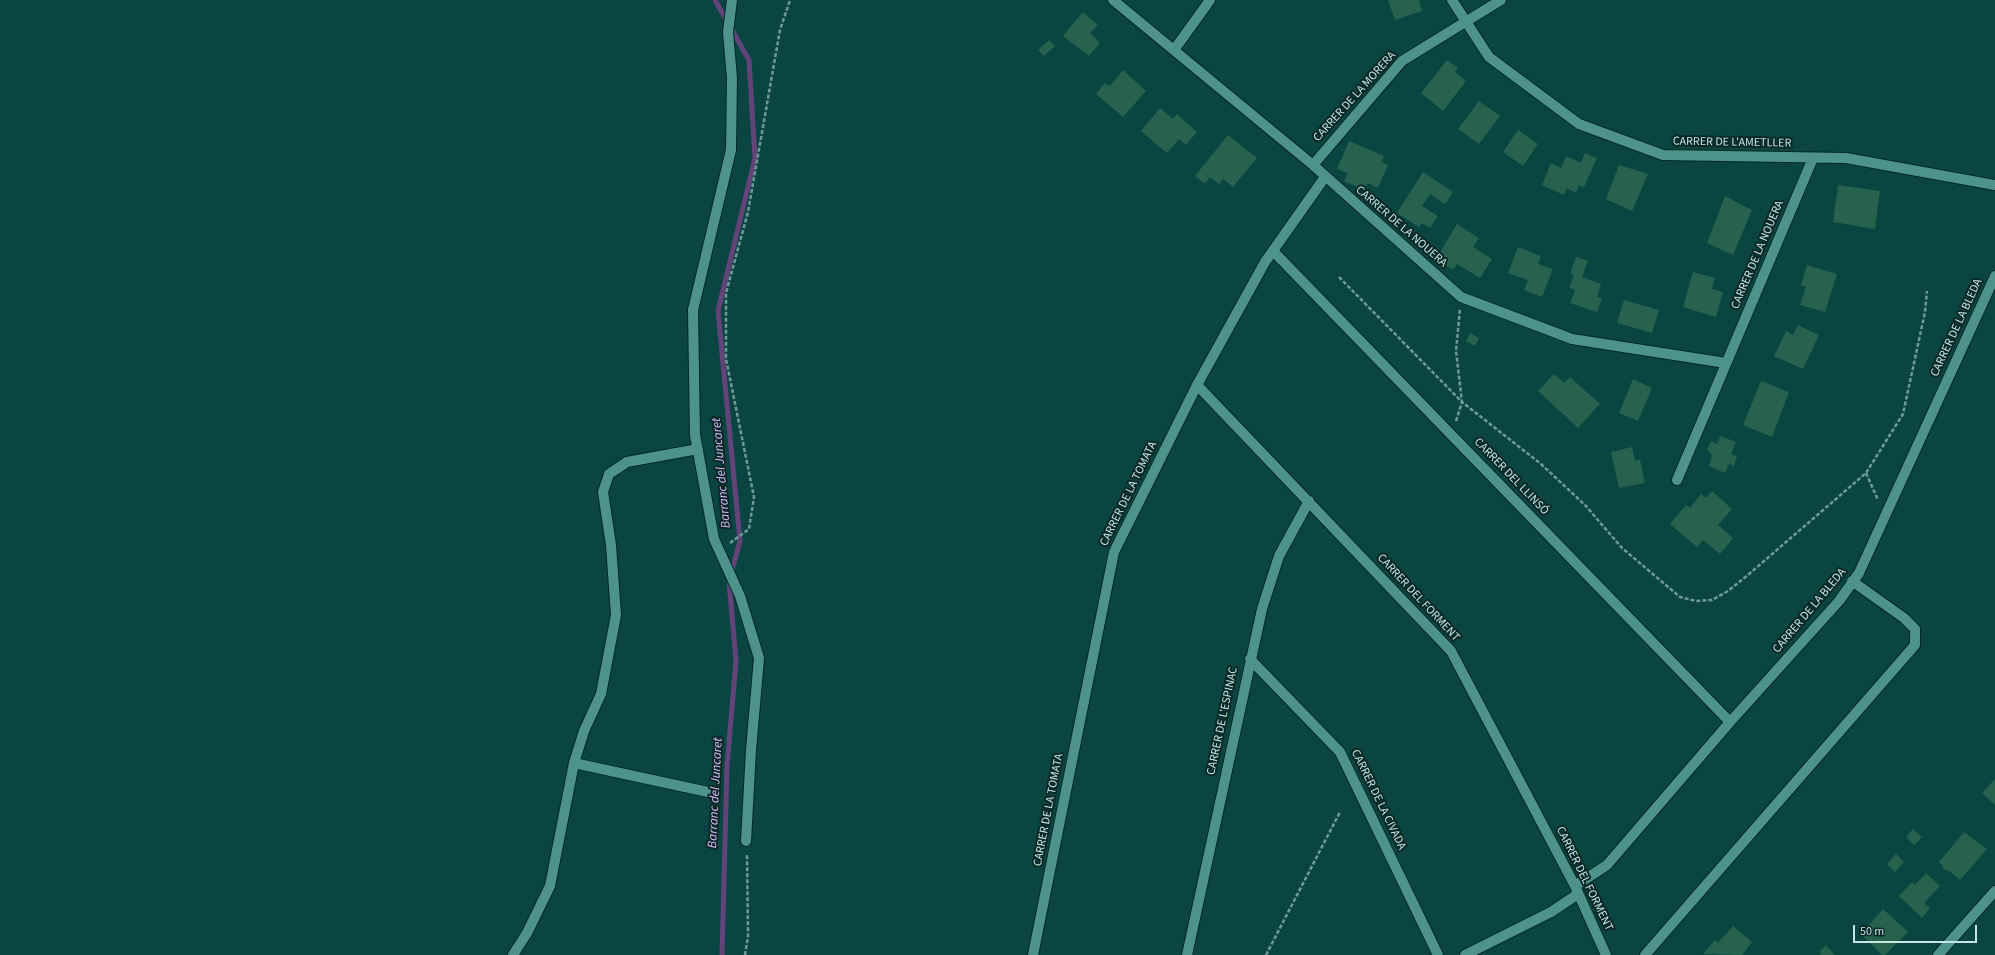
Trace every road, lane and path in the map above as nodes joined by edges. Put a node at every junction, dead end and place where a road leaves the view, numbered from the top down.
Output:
1 (732, 0) edge
2 (790, 0) edge
3 (1113, 0) edge
4 (1210, 0) edge
5 (1452, 0) edge
6 (1501, 0) edge
7 (1466, 22) junction
8 (1174, 50) junction
9 (1813, 158) junction
10 (1313, 165) junction
11 (1325, 177) junction
12 (1995, 185) edge
13 (1273, 251) junction
14 (1339, 276) dead end
15 (1995, 276) edge
16 (1927, 291) dead end
17 (1461, 297) junction
18 (1726, 363) junction
19 (1197, 385) junction
20 (1462, 402) junction
21 (1451, 434) junction
22 (698, 449) junction
23 (1866, 473) junction
24 (1677, 480) dead end
25 (1309, 501) junction
26 (1885, 517) junction
27 (720, 551) junction
28 (1852, 581) junction
29 (1250, 659) junction
30 (1730, 722) junction
31 (574, 763) junction
32 (708, 792) dead end
33 (1340, 812) dead end
34 (746, 842) joint
35 (1576, 890) junction
36 (1995, 891) edge
37 (1034, 950) edge
38 (513, 955) edge
39 (744, 955) edge
40 (1029, 955) edge
41 (1187, 955) edge
42 (1266, 955) edge
43 (1438, 955) edge
44 (1465, 955) edge
45 (1606, 955) edge
46 (1645, 955) edge
47 (1938, 955) edge

1 - 22 street
2 - 27 path
3 - 8 street, CARRER DE LA NOUERA
4 - 8 street
5 - 7 street, CARRER DE L'AMETLLER
6 - 7 street, CARRER DE LA MORERA
7 - 9 street, CARRER DE L'AMETLLER
7 - 10 street, CARRER DE LA MORERA
8 - 10 street, CARRER DE LA NOUERA
9 - 12 street, CARRER DE L'AMETLLER
9 - 18 street, CARRER DE LA NOUERA
10 - 11 street, CARRER DE LA NOUERA
11 - 13 street, CARRER DE LA TOMATA
11 - 17 street, CARRER DE LA NOUERA
13 - 19 street, CARRER DE LA TOMATA
13 - 21 street, CARRER DEL LLINSÓ
14 - 20 path
15 - 26 street, CARRER DE LA BLEDA
16 - 23 path
17 - 18 street, CARRER DE LA NOUERA
17 - 20 path
18 - 24 street, CARRER DE LA NOUERA
19 - 25 street, CARRER DEL FORMENT
19 - 37 street, CARRER DE LA TOMATA
20 - 21 path
20 - 23 path
21 - 30 street, CARRER DEL LLINSÓ
22 - 27 street
22 - 31 street
23 - 26 path
25 - 29 street, CARRER DE L'ESPINAC
25 - 35 street, CARRER DEL FORMENT
26 - 28 street, CARRER DE LA BLEDA
27 - 34 street
28 - 30 street, CARRER DE LA BLEDA
28 - 46 street
29 - 41 street, CARRER DE L'ESPINAC
29 - 43 street, CARRER DE LA CIVADA
30 - 35 street, CARRER DE LA BLEDA
31 - 32 street
31 - 38 street
33 - 42 path
34 - 39 path
35 - 44 street, CARRER DE LA BLEDA
35 - 45 street, CARRER DEL FORMENT
36 - 47 street
37 - 40 street, CARRER DE LA TOMATA

